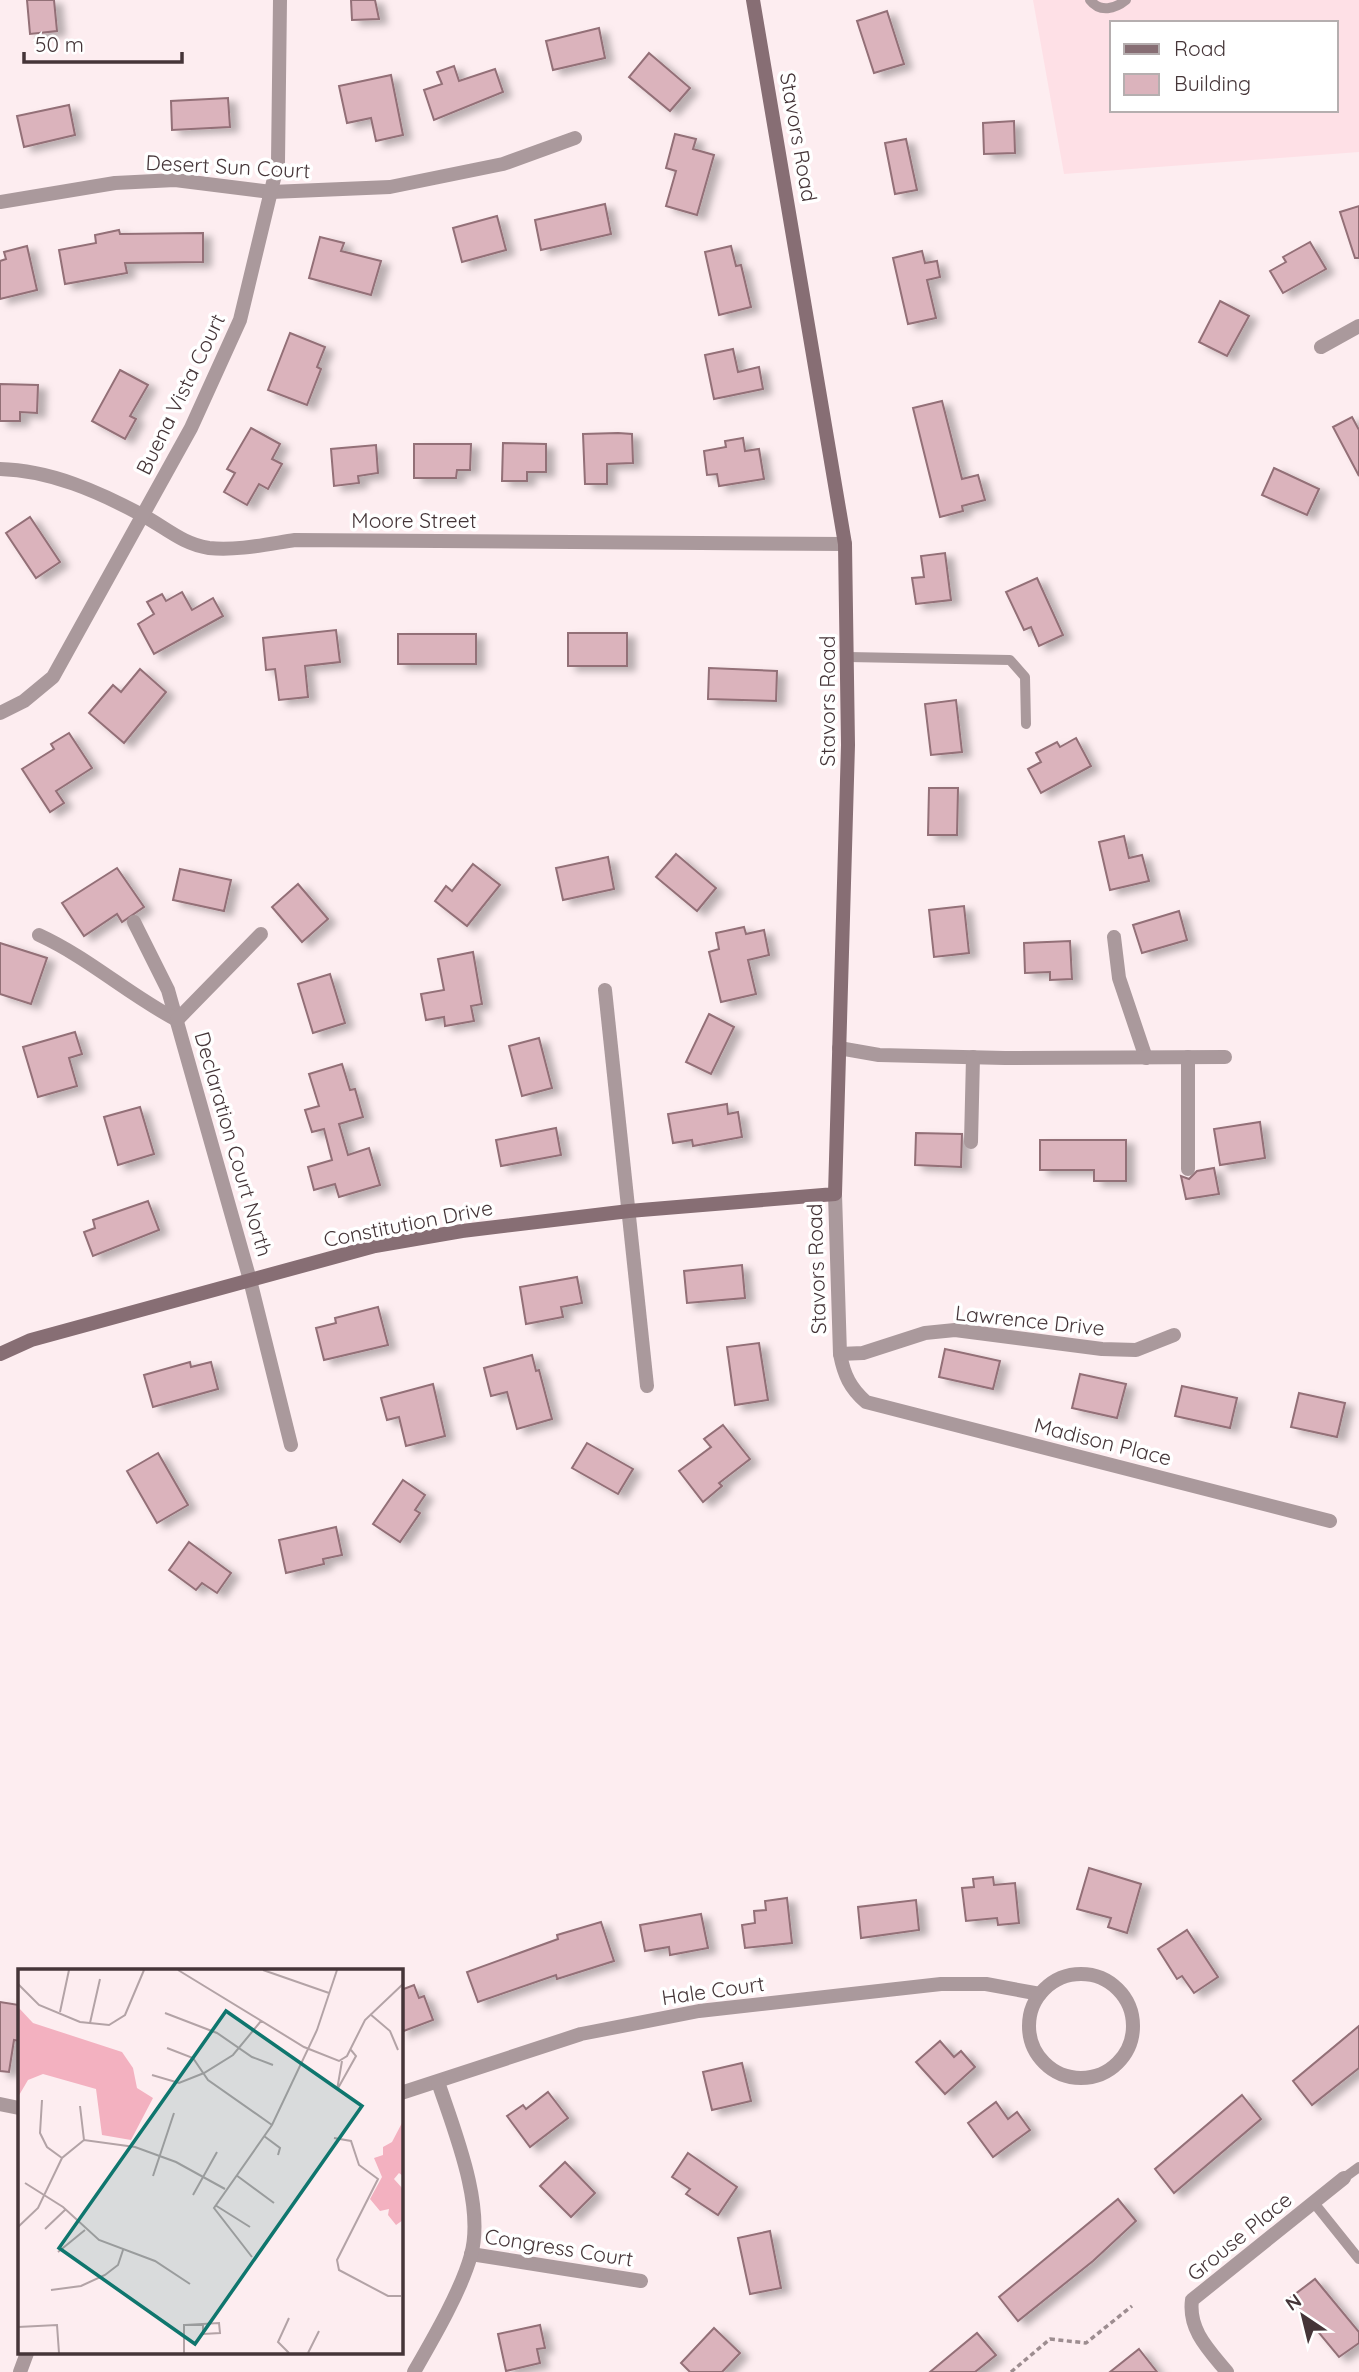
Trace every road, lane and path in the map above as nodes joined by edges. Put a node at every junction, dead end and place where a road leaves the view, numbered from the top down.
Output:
1 (280, 0) edge
2 (753, 0) edge
3 (1090, 0) edge
4 (1126, 0) edge
5 (575, 138) dead end
6 (271, 192) junction
7 (0, 202) edge
8 (1359, 326) edge
9 (1321, 347) dead end
10 (0, 469) edge
11 (144, 516) junction
12 (845, 544) junction
13 (848, 657) junction
14 (0, 713) edge
15 (1026, 724) dead end
16 (134, 922) dead end
17 (261, 934) dead end
18 (40, 935) dead end
19 (1114, 937) dead end
20 (605, 990) dead end
21 (177, 1020) junction
22 (839, 1048) junction
23 (973, 1057) junction
24 (1225, 1057) dead end
25 (1146, 1058) junction
26 (1188, 1058) junction
27 (971, 1142) dead end
28 (1188, 1168) dead end
29 (835, 1194) junction
30 (629, 1211) junction
31 (250, 1280) junction
32 (1174, 1335) dead end
33 (0, 1354) edge
34 (840, 1354) junction
35 (647, 1385) dead end
36 (866, 1402) joint
37 (291, 1445) dead end
38 (1330, 1521) dead end
39 (1040, 1994) junction
40 (438, 2082) junction
41 (402, 2092) edge
42 (0, 2104) edge
43 (18, 2108) edge
44 (1359, 2167) edge
45 (1344, 2178) joint
46 (1314, 2203) junction
47 (471, 2254) junction
48 (1359, 2259) edge
49 (641, 2281) dead end
50 (1132, 2306) dead end
51 (27, 2354) edge
52 (20, 2372) edge
53 (414, 2372) edge
54 (1011, 2372) edge
55 (1227, 2372) edge

1 - 6 street, Buena Vista Court
2 - 12 street, Stavors Road
3 - 4 lane
5 - 6 street, Desert Sun Court
6 - 7 street, Desert Sun Court
6 - 11 street, Buena Vista Court
8 - 9 street
10 - 11 street, Moore Street
11 - 12 street, Moore Street
11 - 14 street, Buena Vista Court
12 - 13 street, Stavors Road
13 - 15 lane
13 - 22 street, Stavors Road
16 - 21 street, Declaration Court North
17 - 21 street
18 - 21 street
19 - 25 street
20 - 30 street
21 - 31 street, Declaration Court North
22 - 23 street
22 - 29 street, Stavors Road
23 - 25 street
23 - 27 street
24 - 26 street
25 - 26 street
26 - 28 street
29 - 30 street, Constitution Drive
29 - 34 street, Stavors Road
30 - 31 street, Constitution Drive
30 - 35 street
31 - 33 street, Constitution Drive
31 - 37 street, Declaration Court North
32 - 34 street, Lawrence Drive
34 - 36 street, Stavors Road
36 - 38 street, Madison Place
39 - 39 street
39 - 40 street, Hale Court
40 - 41 street, Hale Court
40 - 47 street
42 - 43 street
44 - 45 lane
45 - 46 street, Grouse Place
46 - 48 lane
46 - 55 street, Grouse Place
47 - 49 street, Congress Court
47 - 53 street
50 - 54 path
51 - 52 street

